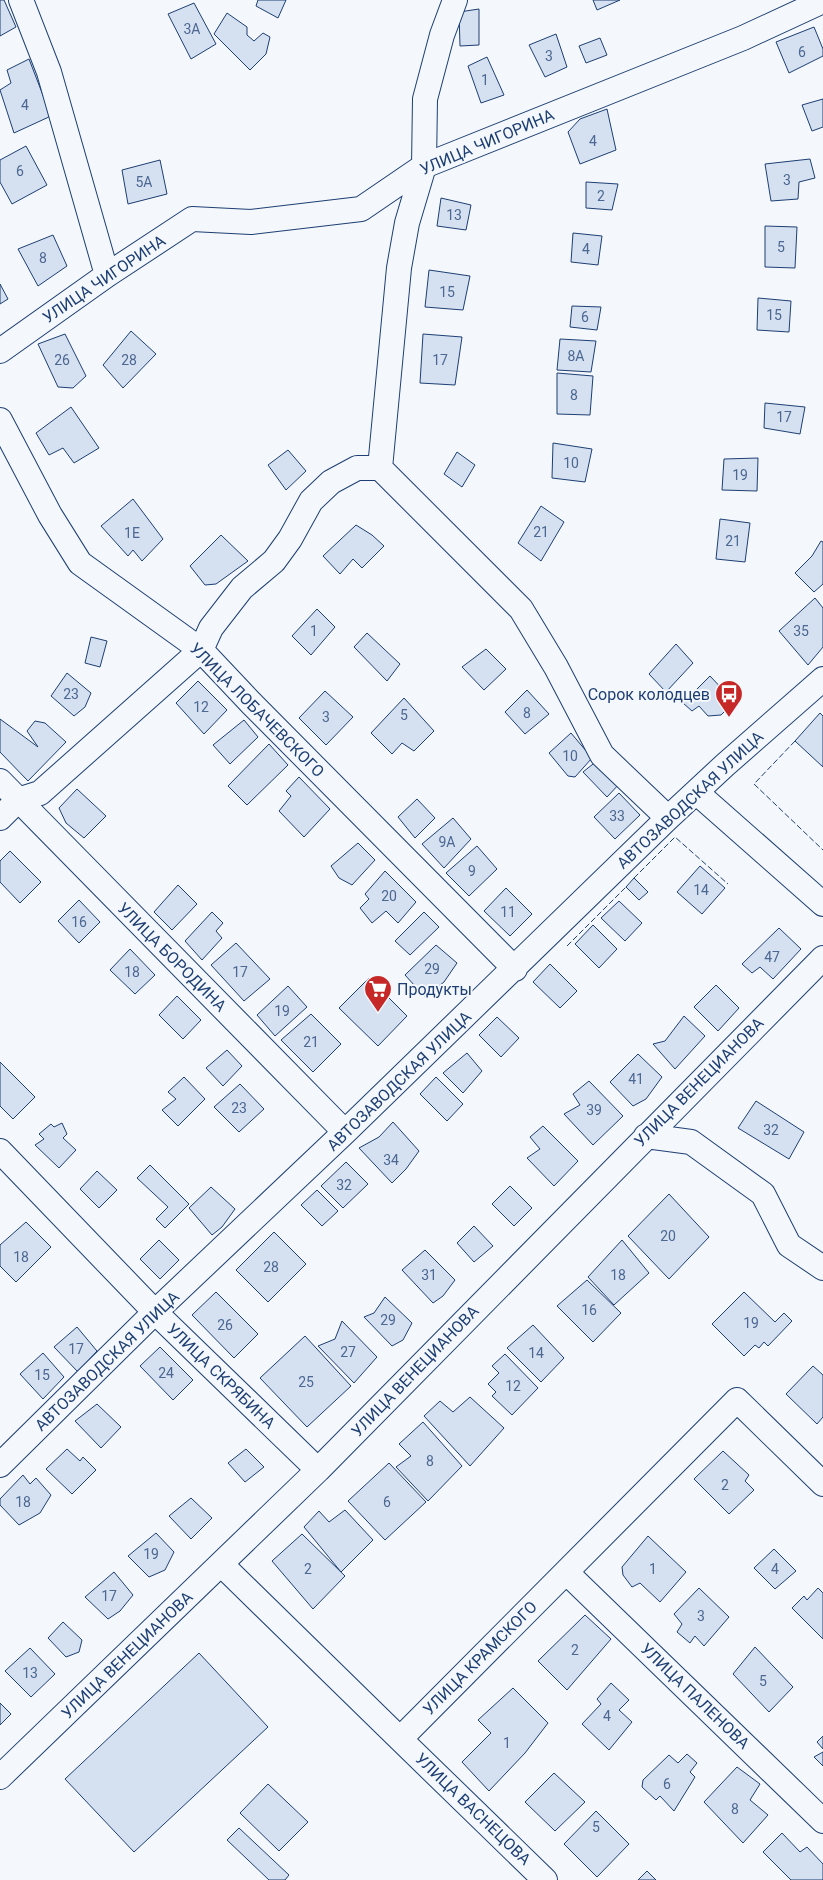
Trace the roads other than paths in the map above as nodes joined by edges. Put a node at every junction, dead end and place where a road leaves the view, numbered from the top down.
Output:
1 (22, 0) edge
2 (455, 0) edge
3 (823, 1) edge
4 (424, 166) junction
5 (107, 275) junction
6 (0, 351) edge
7 (0, 420) edge
8 (380, 468) junction
9 (201, 650) junction
10 (823, 679) edge
11 (0, 781) edge
12 (696, 792) junction
13 (18, 800) junction
14 (0, 818) edge
15 (668, 818) junction
16 (823, 904) edge
17 (823, 958) edge
18 (515, 969) junction
19 (345, 1132) junction
20 (646, 1136) junction
21 (0, 1152) edge
22 (823, 1268) edge
23 (155, 1312) junction
24 (0, 1465) edge
25 (318, 1470) junction
26 (823, 1484) edge
27 (221, 1564) junction
28 (566, 1572) junction
29 (400, 1739) junction
30 (0, 1777) edge
31 (823, 1821) edge
32 (545, 1880) edge

1 - 5 street
2 - 4 street
3 - 4 street, УЛИЦА ЧИГОРИНА
4 - 5 street, УЛИЦА ЧИГОРИНА
4 - 8 street
5 - 6 street, УЛИЦА ЧИГОРИНА
7 - 9 street, УЛИЦА ЛОБАЧЕВСКОГО
8 - 9 street
8 - 15 street
9 - 13 street
9 - 18 street, УЛИЦА ЛОБАЧЕВСКОГО
10 - 12 street, АВТОЗАВОДСКАЯ УЛИЦА
11 - 13 street, УЛИЦА БОРОДИНА
12 - 15 street, АВТОЗАВОДСКАЯ УЛИЦА
12 - 16 street
13 - 14 street
13 - 19 street, УЛИЦА БОРОДИНА
15 - 18 street, АВТОЗАВОДСКАЯ УЛИЦА
17 - 20 street, УЛИЦА ВЕНЕЦИАНОВА
18 - 19 street, АВТОЗАВОДСКАЯ УЛИЦА
19 - 23 street, АВТОЗАВОДСКАЯ УЛИЦА
20 - 22 street
20 - 25 street, УЛИЦА ВЕНЕЦИАНОВА
21 - 23 street, УЛИЦА СКРЯБИНА
23 - 24 street, АВТОЗАВОДСКАЯ УЛИЦА
23 - 25 street, УЛИЦА СКРЯБИНА
25 - 27 street, УЛИЦА ВЕНЕЦИАНОВА
26 - 28 street, УЛИЦА КРАМСКОГО
27 - 29 street
27 - 30 street, УЛИЦА ВЕНЕЦИАНОВА
28 - 29 street, УЛИЦА КРАМСКОГО
28 - 31 street, УЛИЦА ПАЛЕНОВА
29 - 32 street, УЛИЦА ВАСНЕЦОВА

